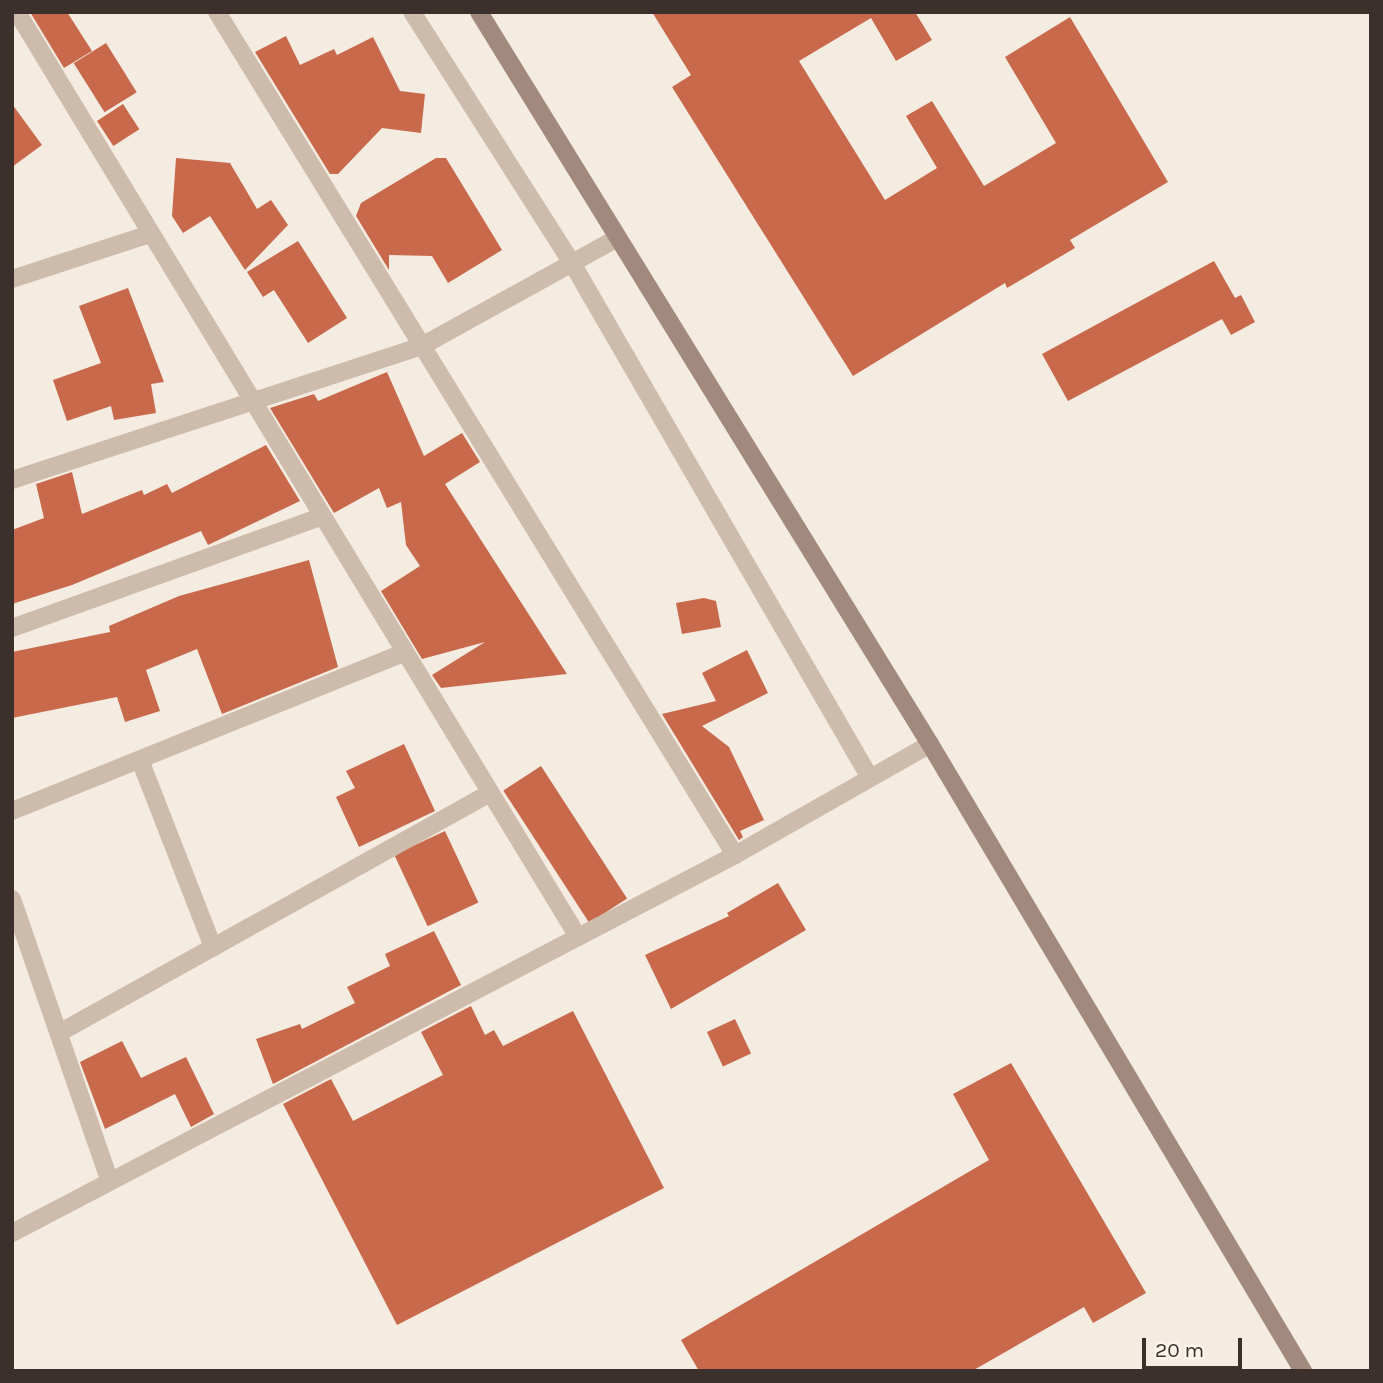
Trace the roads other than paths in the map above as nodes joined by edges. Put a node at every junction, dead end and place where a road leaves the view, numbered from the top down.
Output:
1 (17, 12) edge
2 (217, 12) edge
3 (412, 12) edge
4 (479, 12) edge
5 (150, 234) junction
6 (616, 239) junction
7 (572, 263) junction
8 (12, 279) edge
9 (420, 347) junction
10 (250, 401) junction
11 (12, 480) edge
12 (321, 517) junction
13 (12, 628) edge
14 (404, 653) junction
15 (930, 744) junction
16 (140, 760) junction
17 (870, 778) junction
18 (490, 793) junction
19 (12, 811) edge
20 (736, 855) junction
21 (12, 899) edge
22 (578, 937) junction
23 (213, 947) junction
24 (59, 1033) junction
25 (110, 1182) junction
26 (12, 1233) edge
27 (1303, 1371) edge

1 - 5 street
2 - 9 street
3 - 7 street
4 - 6 main road
5 - 8 street
5 - 10 street
6 - 7 street
6 - 15 main road
7 - 9 street
7 - 17 street
9 - 10 street
9 - 20 street
10 - 11 street
10 - 12 street
12 - 13 street
12 - 14 street
14 - 16 street
14 - 18 street
15 - 17 street
15 - 27 main road
16 - 19 street
16 - 23 street
17 - 20 street
18 - 22 street
18 - 23 street
20 - 22 street
21 - 24 street
22 - 25 street
23 - 24 street
24 - 25 street
25 - 26 street

